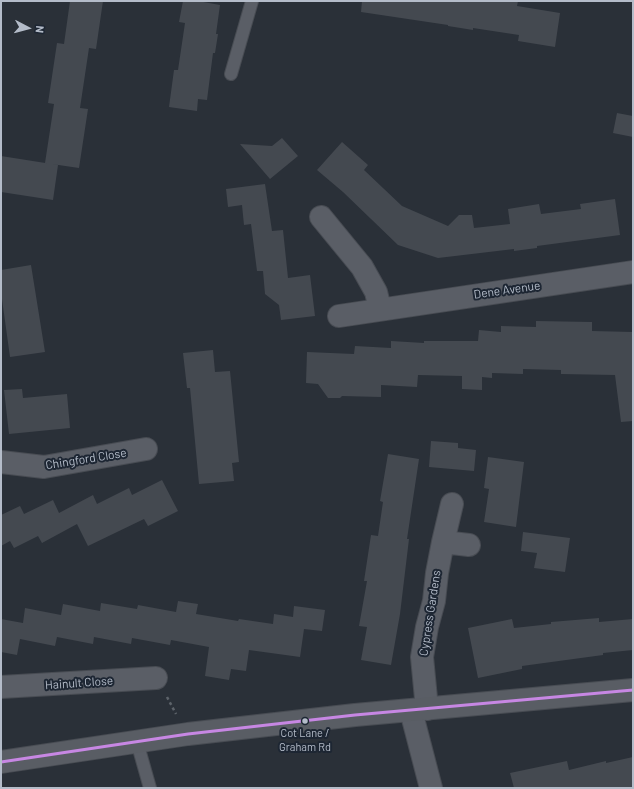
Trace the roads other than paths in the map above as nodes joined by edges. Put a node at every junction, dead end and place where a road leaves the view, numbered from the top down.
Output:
1 (252, 1) edge
2 (231, 74) dead end
3 (321, 218) dead end
4 (633, 272) edge
5 (380, 309) junction
6 (339, 316) dead end
7 (146, 449) dead end
8 (1, 462) edge
9 (452, 504) dead end
10 (443, 542) junction
11 (469, 545) dead end
12 (156, 678) road end
13 (1, 688) edge
14 (633, 690) edge
15 (419, 710) junction
16 (137, 742) junction
17 (1, 762) edge
18 (150, 788) edge
19 (431, 788) edge

1 - 2 lane
3 - 5 street
4 - 5 street, Dene Avenue
5 - 6 street, Dene Avenue
7 - 8 street, Chingford Close
9 - 10 street, Cypress Gardens
10 - 11 street
10 - 15 street, Cypress Gardens
12 - 13 street, Hainult Close
14 - 15 street
15 - 16 street
15 - 19 street, Cypress Gardens
16 - 17 street
16 - 18 lane

